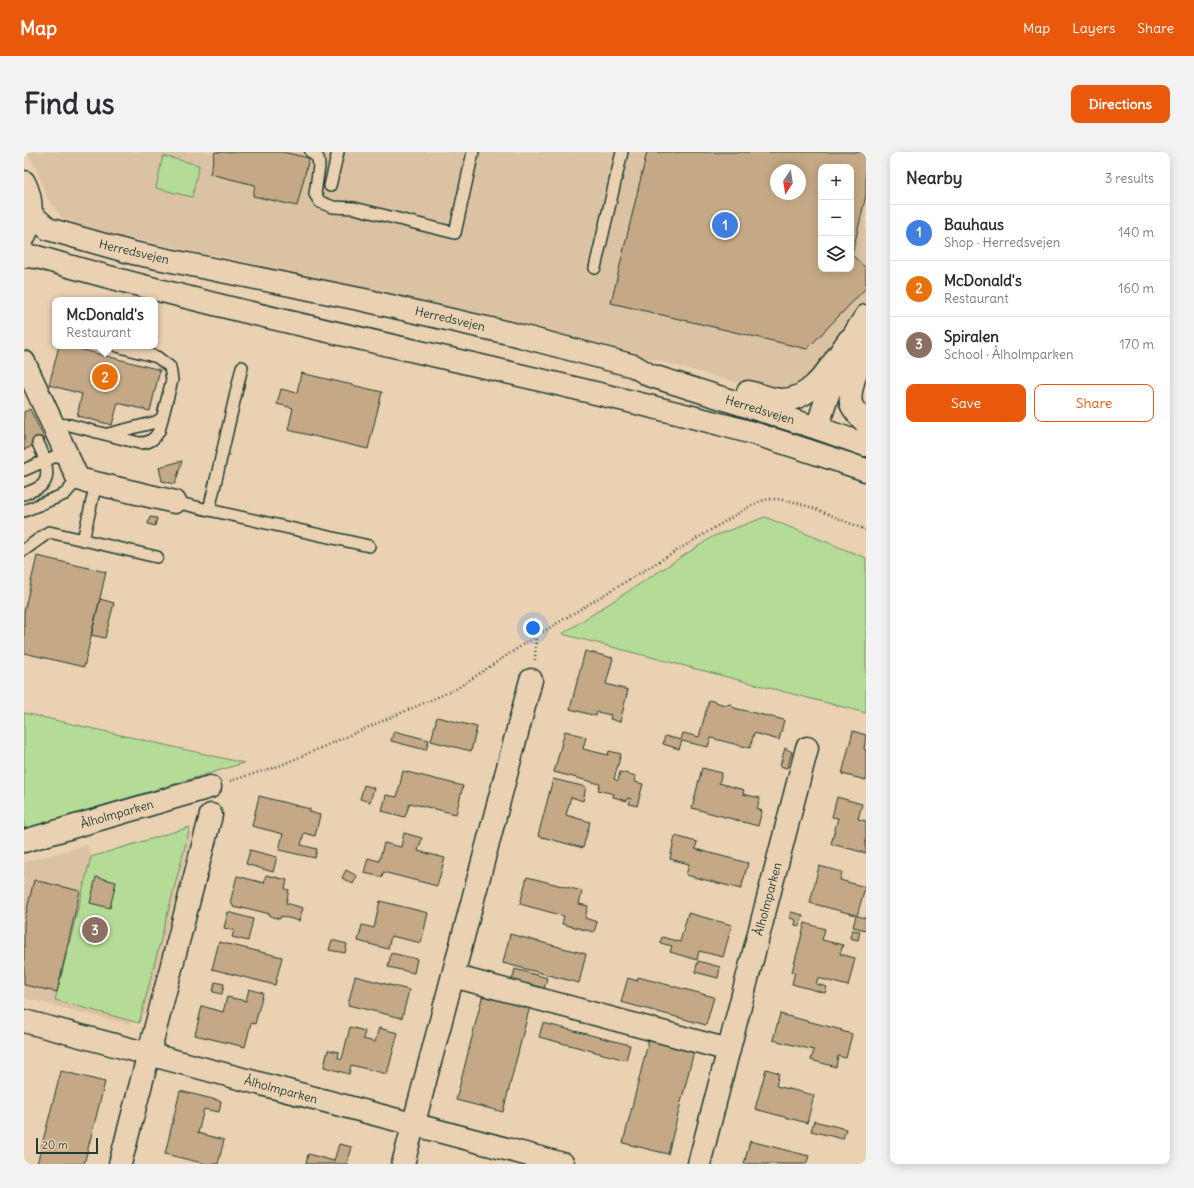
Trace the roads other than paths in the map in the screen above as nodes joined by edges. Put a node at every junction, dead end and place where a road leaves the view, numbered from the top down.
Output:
1 (311, 152) edge
2 (338, 152) edge
3 (473, 152) edge
4 (622, 152) edge
5 (24, 182) edge
6 (330, 186) dead end
7 (32, 214) junction
8 (24, 237) edge
9 (24, 256) edge
10 (595, 268) dead end
11 (866, 316) edge
12 (858, 342) edge
13 (128, 349) edge
14 (24, 362) edge
15 (634, 366) junction
16 (242, 367) dead end
17 (31, 394) edge
18 (162, 418) junction
19 (866, 423) edge
20 (54, 424) junction
21 (817, 428) junction
22 (106, 434) junction
23 (38, 443) dead end
24 (866, 445) edge
25 (866, 455) edge
26 (56, 456) junction
27 (24, 470) edge
28 (866, 470) edge
29 (87, 481) junction
30 (24, 494) edge
31 (175, 502) joint
32 (209, 510) junction
33 (24, 511) edge
34 (83, 540) junction
35 (369, 546) dead end
36 (24, 550) edge
37 (157, 557) dead end
38 (531, 680) dead end
39 (807, 748) dead end
40 (210, 787) road end
41 (211, 815) dead end
42 (24, 841) edge
43 (453, 976) junction
44 (24, 1021) edge
45 (729, 1050) junction
46 (149, 1055) junction
47 (413, 1125) junction
48 (120, 1164) edge
49 (403, 1164) edge
50 (563, 1164) edge
51 (699, 1164) edge

1 - 3 lane
2 - 6 lane
4 - 10 lane
5 - 7 street
7 - 8 street
7 - 15 street, Herredsvejen
9 - 28 street, Herredsvejen
11 - 12 street
12 - 15 street
12 - 19 street
12 - 21 street
13 - 18 lane
14 - 17 street
15 - 21 street, Herredsvejen
16 - 32 lane
17 - 20 street
18 - 22 lane
18 - 22 lane
20 - 22 lane
20 - 26 street
21 - 24 street, Herredsvejen
21 - 25 street
23 - 26 lane
26 - 27 lane
26 - 29 street
26 - 30 lane
29 - 31 street
29 - 33 lane
29 - 34 lane
31 - 32 lane
32 - 35 lane
34 - 36 lane
34 - 37 lane
38 - 43 street
39 - 45 street, Ålholmparken
40 - 42 street, Ålholmparken
41 - 46 street
43 - 45 street
43 - 47 street
44 - 46 street, Ålholmparken
45 - 51 street, Ålholmparken
46 - 47 street, Ålholmparken
46 - 48 street
47 - 49 street
47 - 50 street, Ålholmparken

